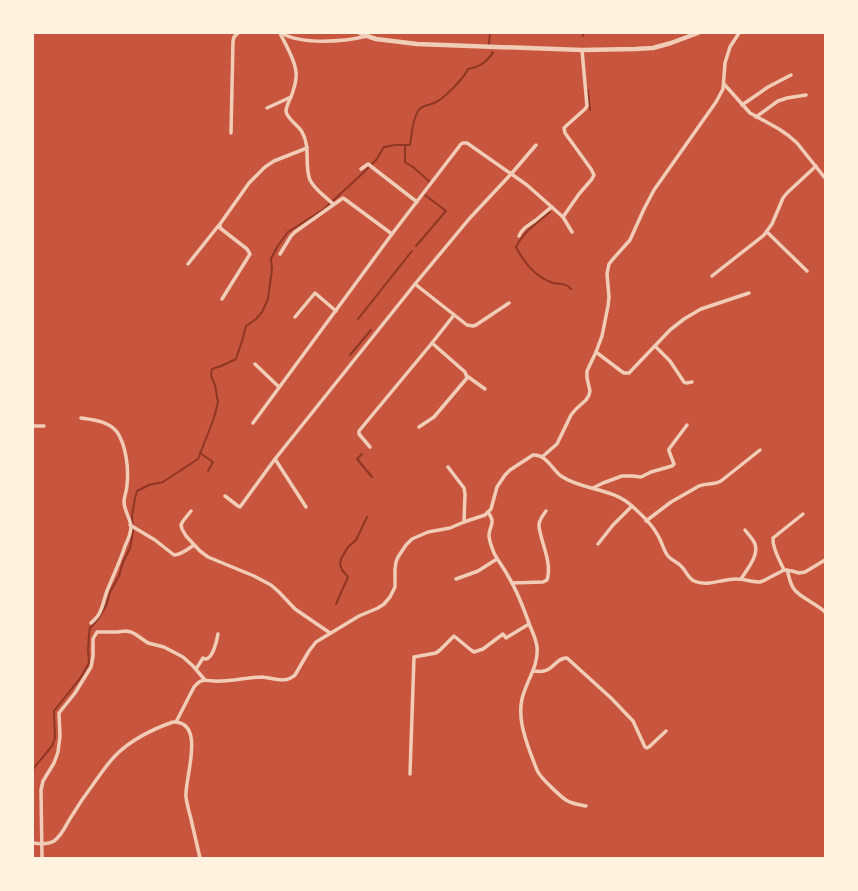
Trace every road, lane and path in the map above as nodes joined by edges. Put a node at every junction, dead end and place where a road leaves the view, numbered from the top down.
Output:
1 (238, 33) edge
2 (281, 33) edge
3 (360, 33) edge
4 (698, 33) edge
5 (739, 33) edge
6 (367, 36) junction
7 (582, 50) junction
8 (791, 75) dead end
9 (724, 84) junction
10 (806, 94) dead end
11 (291, 97) junction
12 (742, 104) junction
13 (267, 108) dead end
14 (756, 117) junction
15 (231, 132) dead end
16 (536, 145) dead end
17 (307, 148) junction
18 (816, 166) junction
19 (361, 169) dead end
20 (512, 173) junction
21 (825, 178) edge
22 (417, 202) junction
23 (333, 204) junction
24 (552, 207) junction
25 (563, 217) junction
26 (219, 225) junction
27 (572, 232) dead end
28 (766, 232) junction
29 (392, 234) junction
30 (519, 236) dead end
31 (280, 254) dead end
32 (188, 264) dead end
33 (808, 271) dead end
34 (712, 276) dead end
35 (415, 284) junction
36 (749, 293) dead end
37 (222, 299) dead end
38 (509, 303) dead end
39 (336, 311) junction
40 (454, 315) junction
41 (295, 317) dead end
42 (432, 343) junction
43 (655, 346) junction
44 (596, 352) junction
45 (255, 364) dead end
46 (467, 376) junction
47 (692, 382) dead end
48 (279, 387) junction
49 (485, 388) dead end
50 (81, 418) dead end
51 (253, 423) dead end
52 (687, 425) dead end
53 (33, 426) edge
54 (44, 426) dead end
55 (419, 426) dead end
56 (370, 447) dead end
57 (760, 450) dead end
58 (542, 457) junction
59 (275, 459) junction
60 (448, 467) dead end
61 (593, 488) junction
62 (225, 496) dead end
63 (632, 506) junction
64 (306, 507) dead end
65 (191, 511) dead end
66 (546, 511) dead end
67 (488, 512) junction
68 (803, 514) dead end
69 (646, 521) junction
70 (464, 522) junction
71 (131, 525) junction
72 (745, 530) dead end
73 (598, 544) dead end
74 (194, 545) junction
75 (497, 559) junction
76 (825, 560) edge
77 (786, 570) junction
78 (456, 579) dead end
79 (741, 579) junction
80 (512, 583) junction
81 (825, 612) edge
82 (91, 623) dead end
83 (529, 624) junction
84 (330, 633) junction
85 (218, 634) dead end
86 (196, 669) junction
87 (533, 670) junction
88 (205, 680) junction
89 (176, 722) junction
90 (666, 730) dead end
91 (410, 774) dead end
92 (586, 806) dead end
93 (33, 843) edge
94 (42, 844) junction
95 (42, 858) edge
96 (200, 858) edge

1 - 15 street
2 - 6 street
2 - 11 street
3 - 6 street
4 - 7 street
5 - 9 street
6 - 7 street
7 - 25 street
8 - 12 street
9 - 12 street
9 - 44 street
10 - 14 street
11 - 13 street
11 - 17 street
12 - 14 street
14 - 18 street
16 - 20 street
17 - 23 street
17 - 26 street
18 - 21 street
18 - 28 street
19 - 22 street
20 - 22 street
20 - 24 street
20 - 35 street
22 - 29 street
23 - 29 street
23 - 31 street
24 - 25 street
24 - 30 street
25 - 27 street
26 - 32 street
26 - 37 street
28 - 33 street
28 - 34 street
29 - 39 street
35 - 40 street
35 - 59 street
36 - 43 street
38 - 40 street
39 - 41 street
39 - 48 street
40 - 42 street
42 - 46 street
42 - 56 street
43 - 44 street
43 - 47 street
44 - 58 street
45 - 48 street
46 - 49 street
46 - 55 street
48 - 51 street
50 - 71 street
52 - 61 street
53 - 54 street
57 - 69 street
58 - 61 street
58 - 67 street
59 - 62 street
59 - 64 street
60 - 70 street
61 - 63 street
63 - 69 street
63 - 73 street
65 - 74 street
66 - 80 street
67 - 70 street
67 - 75 street
68 - 77 street
69 - 79 street
70 - 84 street
71 - 74 street
71 - 82 street
72 - 79 street
74 - 84 street
75 - 78 street
75 - 80 street
76 - 77 street
77 - 79 street
77 - 81 street
80 - 83 street
83 - 87 street
83 - 91 street
84 - 88 street
85 - 86 street
86 - 88 street
86 - 94 street
87 - 90 street
87 - 92 street
88 - 89 street
89 - 94 street
89 - 96 street
93 - 94 street
94 - 95 street

